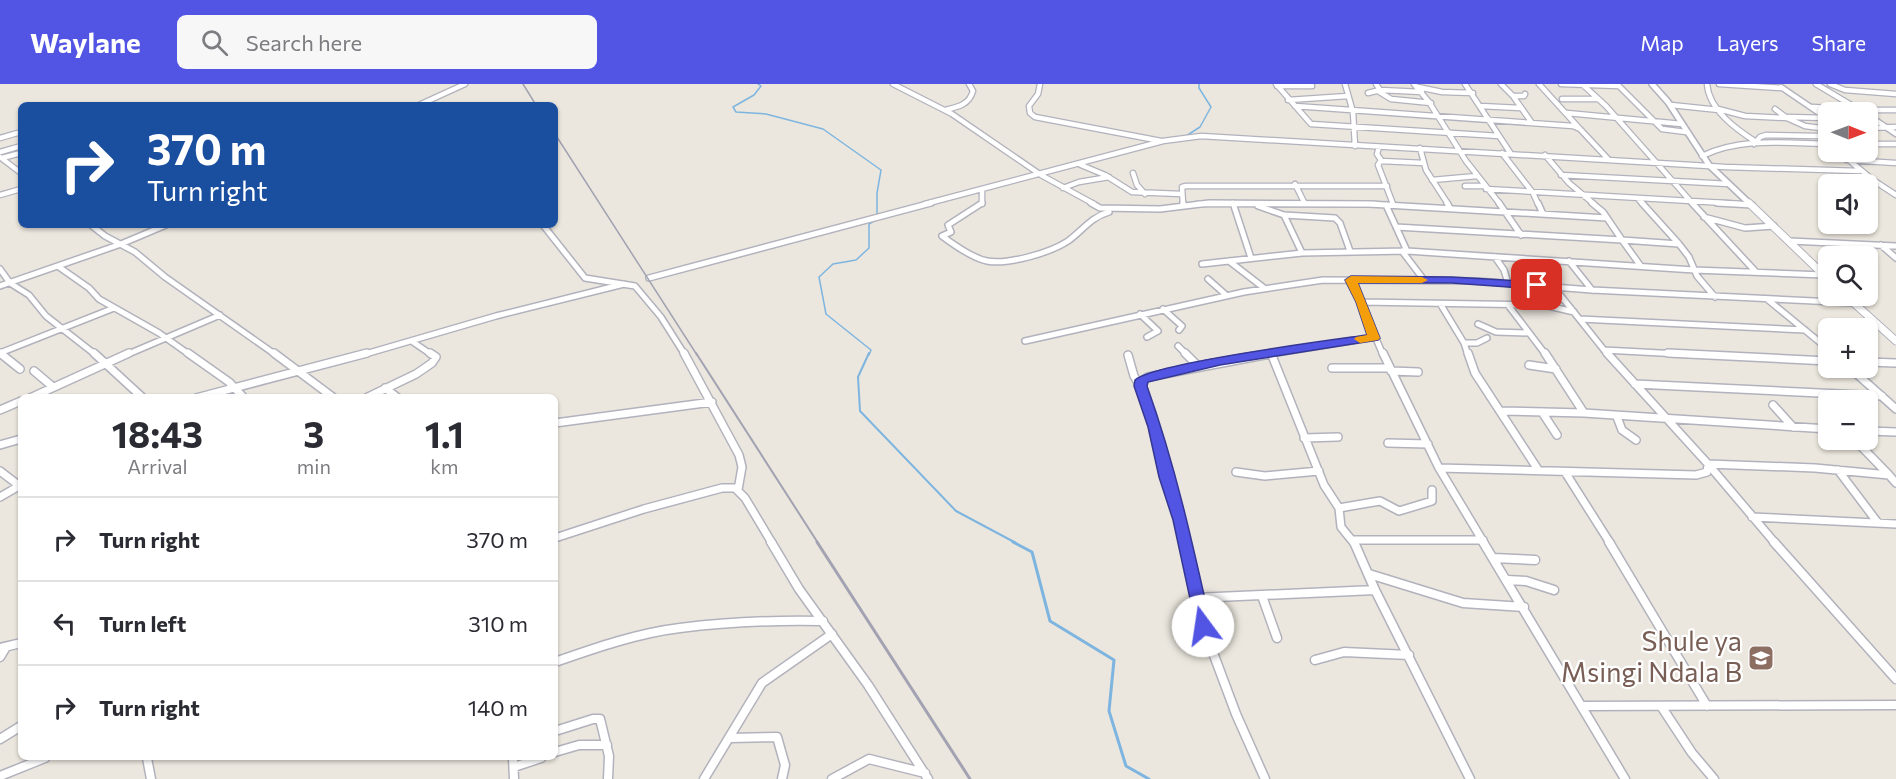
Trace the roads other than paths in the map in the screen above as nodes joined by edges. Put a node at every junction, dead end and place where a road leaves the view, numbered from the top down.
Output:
1 (465, 84) edge
2 (893, 84) edge
3 (969, 84) edge
4 (1040, 84) edge
5 (1345, 84) edge
6 (1376, 84) edge
7 (1465, 84) edge
8 (1501, 84) edge
9 (1539, 84) edge
10 (1561, 84) edge
11 (1583, 84) edge
12 (1652, 84) edge
13 (1707, 84) edge
14 (1719, 84) edge
15 (1777, 84) edge
16 (1816, 84) edge
17 (1830, 84) edge
18 (1276, 85) edge
19 (1311, 85) edge
20 (1416, 86) edge
21 (1446, 86) dead end
22 (1551, 87) dead end
23 (1544, 88) junction
24 (1782, 88) junction
25 (1379, 90) junction
26 (1422, 92) junction
27 (1446, 92) junction
28 (1368, 93) dead end
29 (1473, 93) junction
30 (1525, 94) dead end
31 (1896, 94) edge
32 (1348, 96) junction
33 (1513, 96) junction
34 (1321, 97) junction
35 (1390, 99) junction
36 (1562, 99) dead end
37 (1598, 99) junction
38 (1288, 100) junction
39 (425, 102) edge
40 (1846, 102) edge
41 (1431, 103) junction
42 (1671, 105) junction
43 (1294, 106) junction
44 (1480, 106) junction
45 (1812, 107) junction
46 (1818, 107) edge
47 (1520, 108) junction
48 (1718, 109) junction
49 (1775, 109) dead end
50 (945, 110) junction
51 (1896, 110) edge
52 (1878, 111) edge
53 (1353, 112) junction
54 (1818, 112) edge
55 (1567, 113) junction
56 (1394, 114) junction
57 (1438, 117) junction
58 (1615, 117) junction
59 (1786, 117) junction
60 (1818, 119) edge
61 (1488, 120) junction
62 (1653, 120) junction
63 (1878, 122) edge
64 (1532, 123) junction
65 (1682, 124) junction
66 (1574, 125) junction
67 (1353, 127) junction
68 (1807, 127) junction
69 (1878, 127) edge
70 (1885, 127) junction
71 (1896, 127) edge
72 (1818, 128) edge
73 (1686, 132) junction
74 (18, 133) edge
75 (1447, 133) junction
76 (1896, 134) edge
77 (1499, 136) junction
78 (1818, 136) joint
79 (0, 138) edge
80 (1163, 141) junction
81 (1818, 143) edge
82 (1757, 144) junction
83 (1878, 144) edge
84 (1896, 144) edge
85 (1693, 145) junction
86 (1355, 146) junction
87 (1379, 147) junction
88 (18, 148) edge
89 (1420, 148) junction
90 (1715, 149) junction
91 (1459, 151) junction
92 (18, 153) edge
93 (1502, 153) junction
94 (1511, 154) junction
95 (1530, 155) junction
96 (1545, 155) junction
97 (1, 156) edge
98 (1702, 156) junction
99 (1608, 159) junction
100 (1381, 160) junction
101 (1549, 162) junction
102 (1655, 162) junction
103 (1849, 162) edge
104 (1878, 162) edge
105 (1424, 163) junction
106 (1896, 163) edge
107 (1081, 165) junction
108 (1709, 165) junction
109 (18, 170) edge
110 (1860, 171) junction
111 (1133, 173) dead end
112 (1562, 175) junction
113 (1041, 176) junction
114 (1477, 176) junction
115 (1109, 177) junction
116 (1432, 180) junction
117 (1673, 181) junction
118 (1295, 184) junction
119 (1729, 184) junction
120 (1880, 185) junction
121 (1387, 186) junction
122 (1465, 186) dead end
123 (1063, 188) junction
124 (1485, 188) junction
125 (1896, 189) edge
126 (18, 190) edge
127 (982, 191) junction
128 (1533, 193) junction
129 (1145, 194) junction
130 (1181, 194) junction
131 (0, 195) edge
132 (1896, 195) edge
133 (1584, 196) junction
134 (1638, 199) junction
135 (1691, 202) junction
136 (1233, 203) junction
137 (1243, 203) junction
138 (1305, 204) junction
139 (1386, 205) junction
140 (1393, 205) junction
141 (1752, 205) junction
142 (1183, 206) junction
143 (1450, 208) junction
144 (1121, 210) junction
145 (1507, 211) junction
146 (1284, 214) junction
147 (1544, 214) junction
148 (1704, 217) junction
149 (1607, 218) junction
150 (1774, 226) junction
151 (1396, 227) junction
152 (96, 228) edge
153 (159, 228) edge
154 (546, 228) edge
155 (1521, 235) junction
156 (1622, 240) junction
157 (1790, 241) junction
158 (121, 244) junction
159 (1678, 244) junction
160 (1881, 245) junction
161 (1896, 246) edge
162 (1350, 251) junction
163 (1404, 251) junction
164 (1302, 253) junction
165 (1495, 256) junction
166 (1251, 258) junction
167 (1896, 258) edge
168 (1229, 261) junction
169 (1569, 261) junction
170 (1202, 264) dead end
171 (1640, 266) junction
172 (1752, 266) junction
173 (59, 267) junction
174 (0, 269) edge
175 (1818, 269) edge
176 (1694, 270) junction
177 (1756, 272) junction
178 (1774, 273) junction
179 (1818, 276) edge
180 (649, 278) dead end
181 (1208, 279) dead end
182 (1351, 280) junction
183 (1424, 280) junction
184 (10, 283) junction
185 (1508, 283) junction
186 (624, 284) junction
187 (0, 286) edge
188 (1553, 286) junction
189 (1264, 288) junction
190 (1592, 290) junction
191 (1226, 295) junction
192 (1714, 297) junction
193 (1562, 299) junction
194 (1767, 299) junction
195 (1818, 301) edge
196 (1362, 302) junction
197 (1441, 305) junction
198 (1508, 305) junction
199 (1542, 305) junction
200 (1858, 306) edge
201 (114, 308) junction
202 (1163, 309) junction
203 (1574, 312) junction
204 (1140, 314) junction
205 (220, 315) junction
206 (1580, 319) junction
207 (1478, 324) dead end
208 (61, 329) junction
209 (1179, 330) dead end
210 (1805, 330) junction
211 (1529, 333) junction
212 (1147, 337) dead end
213 (164, 338) junction
214 (1374, 338) junction
215 (1487, 338) dead end
216 (1025, 341) dead end
217 (1818, 341) edge
218 (1896, 341) edge
219 (413, 342) junction
220 (1464, 343) junction
221 (1178, 346) dead end
222 (1604, 350) junction
223 (0, 353) edge
224 (1271, 353) junction
225 (1128, 355) dead end
226 (1818, 361) edge
227 (1878, 362) edge
228 (107, 363) junction
229 (1896, 363) edge
230 (1529, 365) dead end
231 (1198, 366) junction
232 (1332, 368) dead end
233 (20, 369) dead end
234 (1390, 369) junction
235 (1558, 370) junction
236 (34, 371) dead end
237 (300, 372) junction
238 (1418, 372) dead end
239 (1862, 378) edge
240 (1635, 384) junction
241 (1140, 386) junction
242 (53, 387) junction
243 (385, 388) junction
244 (38, 394) edge
245 (139, 394) edge
246 (237, 394) edge
247 (241, 394) edge
248 (329, 394) edge
249 (374, 394) edge
250 (393, 394) edge
251 (1882, 396) junction
252 (18, 402) edge
253 (712, 402) junction
254 (1773, 405) dead end
255 (1896, 409) edge
256 (0, 410) edge
257 (1501, 411) junction
258 (1542, 412) junction
259 (1584, 413) junction
260 (1617, 417) junction
261 (1665, 418) junction
262 (558, 423) edge
263 (1793, 427) junction
264 (1818, 428) edge
265 (1878, 431) edge
266 (1896, 432) edge
267 (1557, 435) dead end
268 (1338, 436) dead end
269 (1304, 438) junction
270 (18, 440) edge
271 (1636, 440) dead end
272 (1388, 443) dead end
273 (1428, 444) junction
274 (0, 446) edge
275 (1865, 450) edge
276 (1708, 464) junction
277 (1439, 468) junction
278 (1537, 468) junction
279 (1838, 470) junction
280 (0, 471) edge
281 (1319, 471) junction
282 (1565, 471) junction
283 (1236, 472) dead end
284 (1701, 474) junction
285 (1889, 475) junction
286 (1718, 478) junction
287 (1896, 483) edge
288 (18, 484) edge
289 (18, 487) edge
290 (738, 490) junction
291 (1432, 490) dead end
292 (0, 497) edge
293 (1339, 508) junction
294 (1752, 517) junction
295 (1878, 523) junction
296 (1896, 524) edge
297 (558, 537) edge
298 (1353, 540) junction
299 (1483, 540) junction
300 (1494, 558) junction
301 (1535, 560) dead end
302 (1369, 574) junction
303 (1508, 580) junction
304 (1375, 590) junction
305 (1554, 590) dead end
306 (1262, 596) junction
307 (1195, 598) junction
308 (1524, 607) junction
309 (823, 621) junction
310 (832, 634) junction
311 (1277, 638) dead end
312 (18, 644) edge
313 (3, 647) edge
314 (1409, 655) junction
315 (0, 657) edge
316 (1315, 660) dead end
317 (558, 661) edge
318 (1896, 679) edge
319 (1896, 705) edge
320 (1582, 706) junction
321 (1661, 706) junction
322 (1707, 706) junction
323 (18, 728) edge
324 (558, 730) edge
325 (731, 738) junction
326 (0, 739) edge
327 (607, 745) junction
328 (558, 752) edge
329 (40, 760) edge
330 (147, 760) edge
331 (513, 762) edge
332 (0, 776) edge
333 (927, 776) edge
334 (844, 777) edge
335 (151, 779) edge
336 (514, 779) edge
337 (608, 779) edge
338 (704, 779) edge
339 (782, 779) edge
340 (1265, 779) edge
341 (1470, 779) edge
342 (1625, 779) edge
343 (1714, 779) edge

1 - 39 street
2 - 50 street
3 - 50 street
4 - 80 street
5 - 32 street
6 - 25 street
7 - 29 street
8 - 33 street
9 - 23 street
10 - 11 street
11 - 37 street
11 - 62 street
12 - 42 street
13 - 48 street
14 - 24 street
15 - 24 street
16 - 40 street
17 - 31 street
18 - 19 street
18 - 38 street
19 - 34 street
20 - 26 street
20 - 27 street
21 - 27 street
22 - 23 street
23 - 55 street
24 - 45 street
25 - 26 street
25 - 28 street
25 - 35 street
26 - 41 street
27 - 29 street
29 - 44 street
30 - 33 street
32 - 34 street
32 - 53 street
33 - 47 street
34 - 38 street
35 - 41 street
35 - 56 street
36 - 37 street
37 - 58 street
38 - 43 street
41 - 57 street
42 - 48 street
42 - 65 street
43 - 53 street
43 - 67 street
44 - 47 street
44 - 61 street
45 - 46 street
45 - 54 street
47 - 64 street
48 - 59 street
48 - 82 street
49 - 59 street
50 - 113 street
51 - 52 street
53 - 56 street
53 - 67 street
55 - 58 street
55 - 66 street
56 - 57 street
57 - 61 street
57 - 75 street
58 - 62 street
58 - 102 street
59 - 60 street
59 - 68 street
61 - 64 street
61 - 77 street
62 - 65 street
62 - 73 street
63 - 70 street
64 - 66 street
65 - 73 street
66 - 99 street
67 - 75 street
67 - 86 street
68 - 72 street
68 - 78 street
69 - 70 street
70 - 71 street
70 - 76 street
73 - 85 street
74 - 79 street
75 - 77 street
75 - 91 street
77 - 94 street
78 - 82 street
80 - 86 street
80 - 107 street
81 - 82 street
82 - 90 street
83 - 84 street
85 - 90 street
85 - 98 street
86 - 87 street
87 - 89 street
87 - 100 street
88 - 97 street
89 - 91 street
89 - 105 street
90 - 98 street
91 - 93 street
91 - 114 street
92 - 97 street
93 - 94 street
93 - 128 street
94 - 95 street
95 - 96 street
95 - 101 street
96 - 99 street
96 - 101 street
97 - 109 street
98 - 108 street
99 - 102 street
100 - 105 street
100 - 121 street
101 - 112 street
102 - 108 street
102 - 117 street
103 - 110 street
104 - 106 street
105 - 116 street
107 - 113 street
107 - 115 street
108 - 110 street
108 - 119 street
110 - 120 street
111 - 129 street
112 - 117 street
112 - 133 street
113 - 123 street
113 - 127 street
114 - 116 street
114 - 124 street
115 - 123 street
115 - 129 street
116 - 143 street
117 - 119 street
117 - 135 street
118 - 121 street
118 - 130 street
118 - 138 street
119 - 141 street
120 - 125 street
120 - 132 street
121 - 140 street
122 - 124 street
123 - 144 street
124 - 128 street
124 - 145 street
126 - 131 street
127 - 144 street
127 - 180 street
128 - 133 street
128 - 147 street
129 - 130 street
130 - 142 street
133 - 134 street
133 - 149 street
134 - 135 street
134 - 159 street
135 - 141 street
135 - 148 street
136 - 137 street
136 - 142 street
136 - 166 street
137 - 138 street
137 - 146 street
138 - 139 street
139 - 140 street
139 - 151 street
140 - 143 street
141 - 150 street
142 - 144 street
143 - 145 street
145 - 147 street
145 - 155 street
146 - 162 street
146 - 164 street
147 - 149 street
148 - 150 street
148 - 172 street
149 - 156 street
150 - 157 street
151 - 155 street
151 - 163 street
152 - 158 street
153 - 158 street
154 - 186 street
155 - 156 street
156 - 159 street
156 - 171 street
157 - 160 street
157 - 175 street
158 - 173 street
158 - 205 street
159 - 176 street
160 - 161 street
160 - 167 street
162 - 163 street
162 - 164 street
163 - 165 street
163 - 183 street
164 - 166 street
165 - 169 street
165 - 185 street
166 - 168 street
168 - 170 street
168 - 189 street
169 - 171 street
169 - 190 street
171 - 176 street
172 - 177 street
172 - 178 street
173 - 184 street
173 - 201 street
174 - 184 street
176 - 177 street
176 - 192 street
177 - 178 street
178 - 179 street
181 - 191 street
182 - 183 street
182 - 189 street
182 - 196 street
183 - 185 street
184 - 187 street
184 - 208 street
185 - 188 street
186 - 219 street
186 - 253 street
188 - 190 street
188 - 193 street
189 - 191 street
190 - 192 street
191 - 202 street
192 - 194 street
193 - 199 street
193 - 203 street
194 - 195 street
194 - 210 street
196 - 197 street
196 - 214 street
197 - 198 street
197 - 220 street
198 - 199 street
198 - 211 street
199 - 203 street
200 - 218 street
201 - 208 street
201 - 213 street
202 - 204 street
202 - 209 street
203 - 206 street
204 - 212 street
204 - 216 street
205 - 213 street
205 - 237 street
206 - 210 street
206 - 222 street
207 - 211 street
208 - 223 street
208 - 228 street
210 - 217 street
211 - 235 street
213 - 228 street
213 - 246 street
214 - 224 street
214 - 234 street
215 - 220 street
219 - 237 street
219 - 243 street
220 - 257 street
221 - 231 street
222 - 226 street
222 - 240 street
223 - 233 street
224 - 231 street
224 - 269 street
225 - 241 street
227 - 229 street
228 - 242 street
228 - 245 street
230 - 235 street
231 - 241 street
232 - 234 street
234 - 238 street
234 - 273 street
235 - 259 street
236 - 242 street
237 - 247 street
237 - 248 street
239 - 251 street
240 - 251 street
240 - 261 street
241 - 307 street
242 - 244 street
243 - 249 street
243 - 250 street
251 - 255 street
252 - 256 street
253 - 262 street
253 - 290 street
254 - 263 street
257 - 258 street
257 - 278 street
258 - 259 street
258 - 267 street
259 - 260 street
260 - 261 street
260 - 271 street
261 - 263 street
261 - 276 street
263 - 264 street
265 - 266 street
268 - 269 street
269 - 281 street
270 - 274 street
272 - 273 street
273 - 277 street
275 - 285 street
276 - 279 street
276 - 284 street
276 - 286 street
277 - 278 street
277 - 299 street
278 - 282 street
279 - 285 street
279 - 295 street
280 - 288 street
281 - 283 street
281 - 293 street
282 - 284 street
282 - 322 street
284 - 286 street
285 - 287 street
286 - 294 street
289 - 292 street
290 - 297 street
290 - 309 street
291 - 293 street
293 - 298 street
294 - 295 street
294 - 318 street
295 - 296 street
298 - 299 street
298 - 302 street
299 - 300 street
300 - 301 street
300 - 303 street
302 - 304 street
302 - 308 street
303 - 305 street
303 - 308 street
304 - 306 street
304 - 314 street
306 - 307 street
306 - 311 street
307 - 340 street
308 - 320 street
309 - 310 street
309 - 317 street
310 - 325 street
310 - 333 street
312 - 313 street
313 - 315 street
314 - 316 street
314 - 341 street
319 - 322 street
320 - 321 street
320 - 342 street
321 - 322 street
321 - 343 street
323 - 326 street
324 - 327 street
325 - 338 street
325 - 339 street
327 - 328 street
327 - 337 street
329 - 332 street
330 - 335 street
331 - 336 street
333 - 334 street

